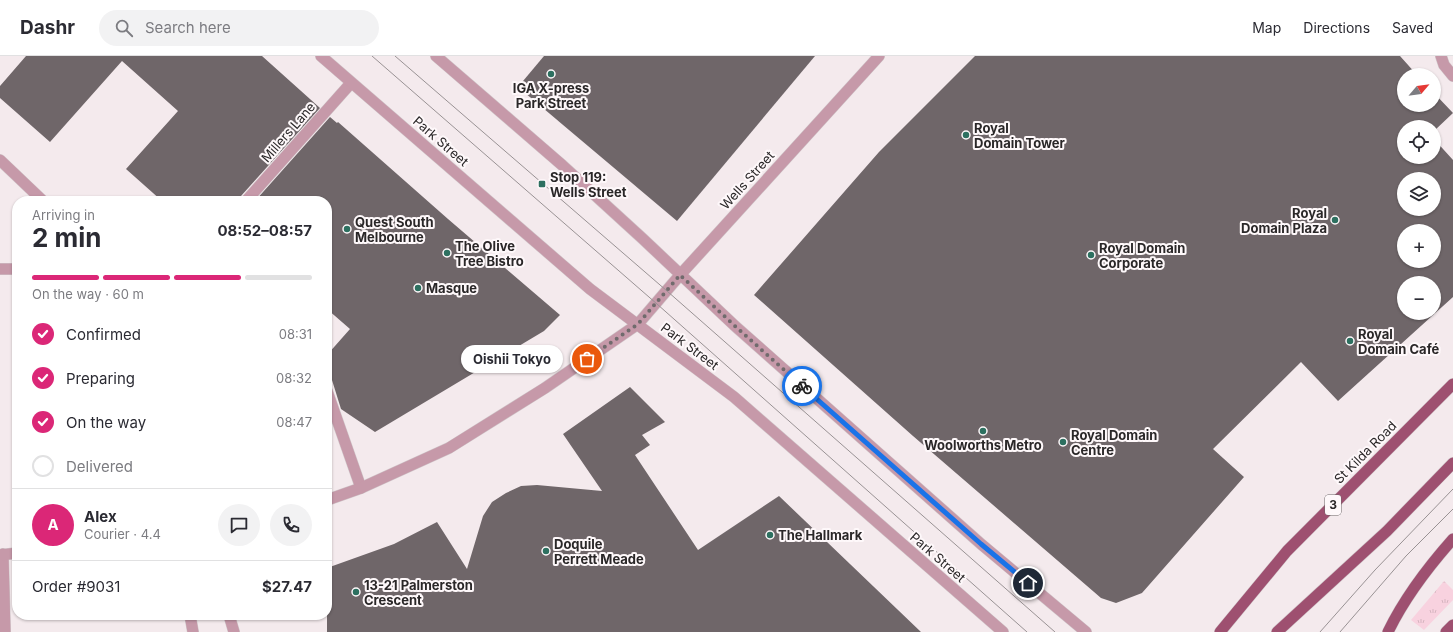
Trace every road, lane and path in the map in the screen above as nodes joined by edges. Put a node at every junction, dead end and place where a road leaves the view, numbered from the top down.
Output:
1 (321, 56) edge
2 (436, 56) edge
3 (879, 56) edge
4 (1441, 56) edge
5 (1453, 76) edge
6 (351, 83) junction
7 (0, 160) edge
8 (39, 196) edge
9 (250, 196) edge
10 (0, 269) edge
11 (12, 269) edge
12 (680, 275) junction
13 (638, 324) junction
14 (1453, 384) edge
15 (332, 405) edge
16 (1453, 463) edge
17 (361, 488) junction
18 (332, 498) edge
19 (1453, 539) edge
20 (12, 553) edge
21 (1, 554) edge
22 (191, 620) edge
23 (230, 620) edge
24 (1453, 625) edge
25 (5, 632) edge
26 (193, 632) edge
27 (234, 632) edge
28 (1003, 632) edge
29 (1086, 632) edge
30 (1220, 632) edge
31 (1276, 632) edge
32 (1388, 632) edge
33 (1446, 632) edge

1 - 6 street, Park Street
2 - 12 street
3 - 12 street, Wells Street
4 - 5 street
6 - 9 street, Millers Lane
6 - 13 street, Park Street
7 - 8 street
10 - 11 street
12 - 13 street, Wells Street
12 - 29 street
13 - 17 street, Wells Street
13 - 28 street, Park Street
14 - 30 main road, St Kilda Road / 3
15 - 17 street
16 - 31 main road
17 - 18 street, Wells Street
19 - 32 main road
20 - 21 street
21 - 25 street
22 - 26 street
23 - 27 street
24 - 33 main road

